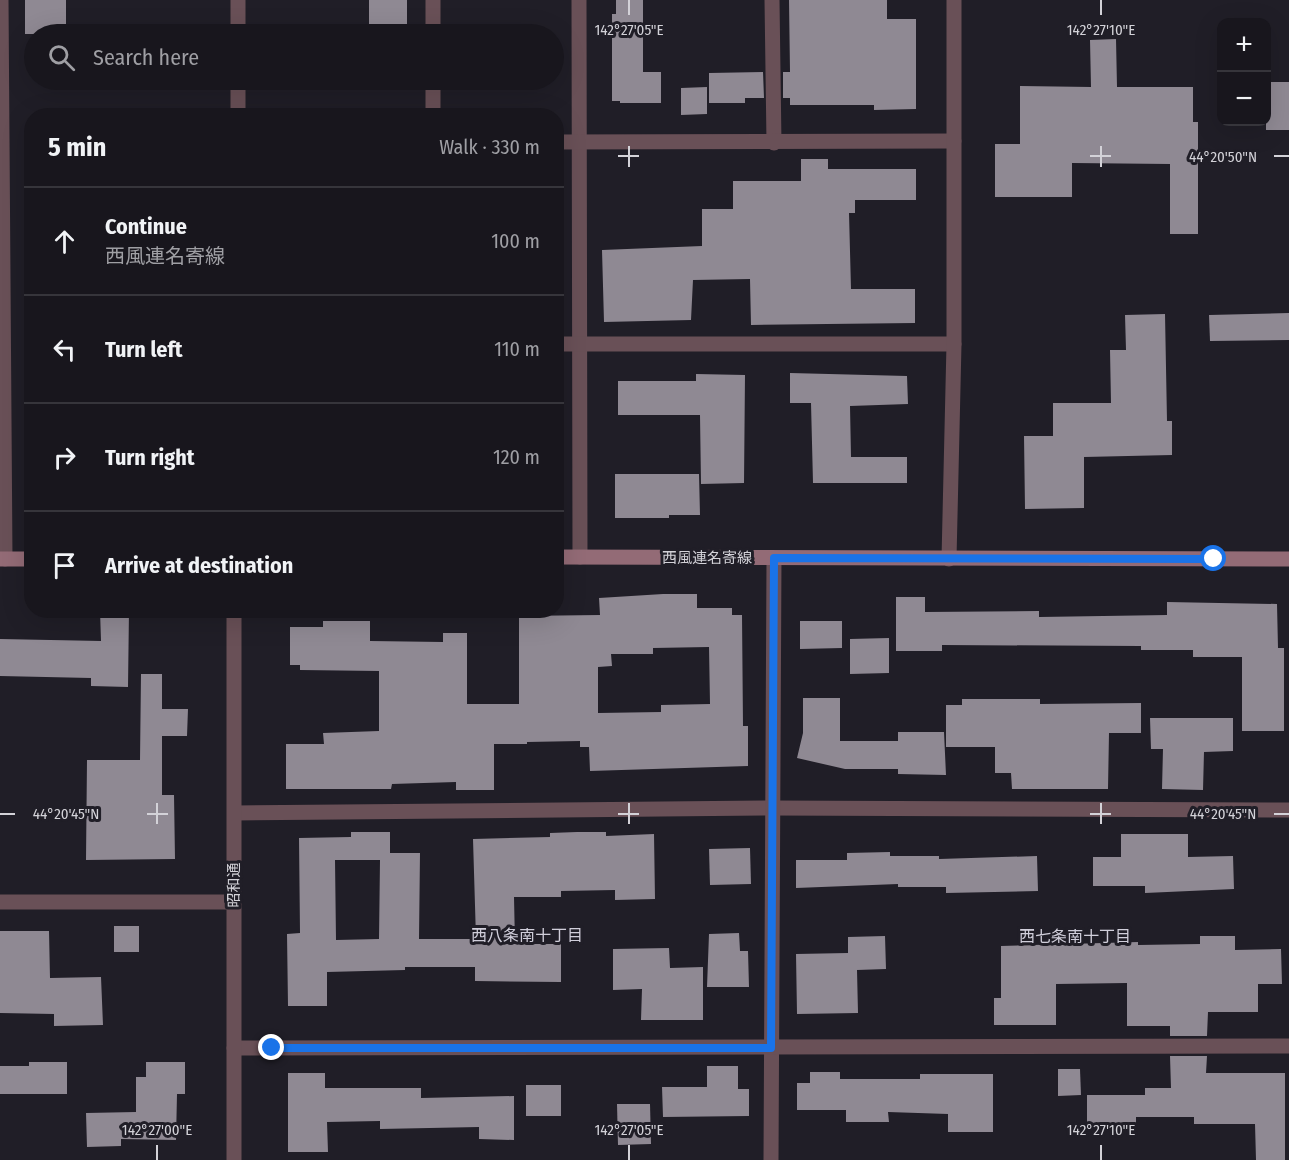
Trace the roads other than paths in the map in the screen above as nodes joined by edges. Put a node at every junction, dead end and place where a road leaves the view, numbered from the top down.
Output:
1 (1, 0) edge
2 (238, 0) edge
3 (433, 0) edge
4 (579, 0) edge
5 (772, 0) edge
6 (954, 0) edge
7 (238, 24) edge
8 (433, 24) edge
9 (238, 90) edge
10 (433, 90) edge
11 (238, 108) edge
12 (433, 108) edge
13 (954, 141) junction
14 (564, 142) edge
15 (580, 142) junction
16 (774, 143) junction
17 (1, 159) edge
18 (564, 344) edge
19 (580, 344) junction
20 (954, 344) junction
21 (2, 347) edge
22 (564, 557) edge
23 (580, 557) junction
24 (774, 558) junction
25 (2, 559) edge
26 (24, 559) edge
27 (949, 559) junction
28 (1289, 559) edge
29 (234, 618) edge
30 (772, 808) junction
31 (1289, 810) edge
32 (235, 813) junction
33 (0, 902) edge
34 (234, 902) junction
35 (1289, 1046) edge
36 (234, 1048) junction
37 (771, 1048) junction
38 (234, 1160) edge
39 (771, 1160) edge

1 - 17 street
2 - 7 street
3 - 8 street
4 - 15 street
5 - 16 street
6 - 13 street
9 - 11 street
10 - 12 street
13 - 16 street
13 - 20 street
14 - 15 street
15 - 16 street
15 - 19 street
17 - 21 street
18 - 19 street
19 - 20 street
19 - 23 street
20 - 27 street
21 - 25 street
22 - 23 main road, 西風連名寄線
23 - 24 main road, 西風連名寄線
24 - 27 main road, 西風連名寄線
24 - 30 street
25 - 26 main road
27 - 28 main road, 西風連名寄線
29 - 32 street, 昭和通
30 - 31 street
30 - 32 street
30 - 37 street
32 - 34 street, 昭和通
33 - 34 street
34 - 36 street, 昭和通
35 - 37 street
36 - 37 street
36 - 38 street, 昭和通
37 - 39 street

